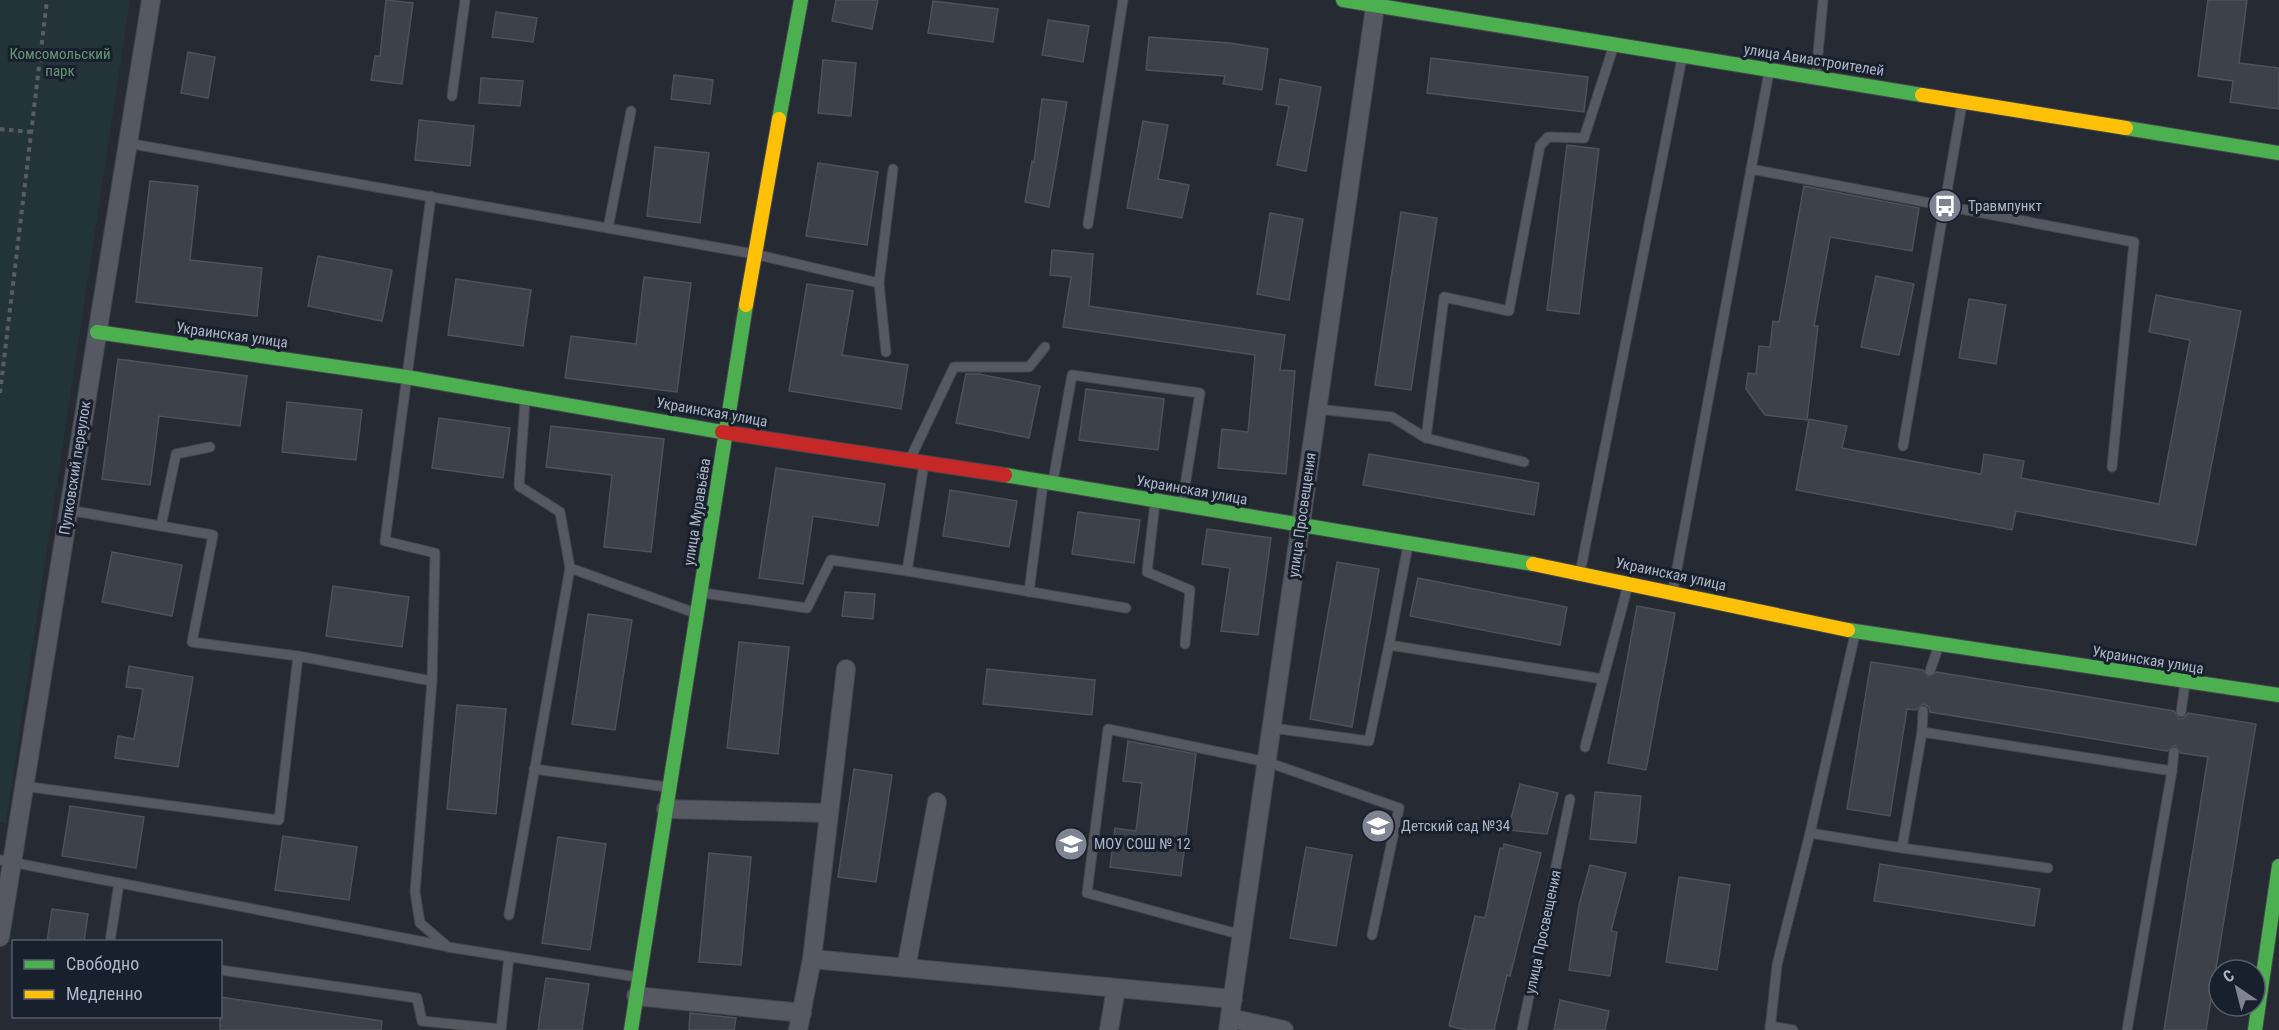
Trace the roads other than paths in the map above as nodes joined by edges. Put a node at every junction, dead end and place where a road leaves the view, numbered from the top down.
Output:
1 (150, 0) edge
2 (465, 0) edge
3 (801, 0) edge
4 (1123, 0) edge
5 (1343, 0) edge
6 (1823, 0) edge
7 (1376, 3) edge
8 (1614, 45) junction
9 (1682, 56) junction
10 (1770, 70) junction
11 (1816, 77) junction
12 (452, 96) dead end
13 (1962, 102) junction
14 (631, 111) dead end
15 (127, 143) junction
16 (2279, 153) edge
17 (893, 169) dead end
18 (1751, 169) junction
19 (430, 196) junction
20 (1945, 206) junction
21 (1088, 224) dead end
22 (608, 228) junction
23 (754, 254) junction
24 (879, 283) junction
25 (97, 332) junction
26 (1045, 347) dead end
27 (886, 352) dead end
28 (406, 377) junction
29 (525, 396) junction
30 (1317, 409) junction
31 (725, 432) junction
32 (1426, 438) junction
33 (1904, 446) dead end
34 (210, 447) dead end
35 (910, 459) junction
36 (925, 462) junction
37 (1524, 462) dead end
38 (2112, 467) dead end
39 (1048, 482) junction
40 (1155, 501) junction
41 (1181, 505) junction
42 (69, 510) junction
43 (1301, 525) junction
44 (161, 526) junction
45 (1408, 544) junction
46 (570, 568) junction
47 (907, 571) junction
48 (1580, 572) junction
49 (1628, 582) junction
50 (1029, 591) junction
51 (1673, 592) junction
52 (701, 593) junction
53 (1126, 608) dead end
54 (698, 615) junction
55 (1855, 631) junction
56 (1185, 644) dead end
57 (1389, 645) junction
58 (1939, 645) junction
59 (298, 656) junction
60 (846, 669) dead end
61 (1930, 671) dead end
62 (1603, 680) junction
63 (432, 681) junction
64 (2185, 682) junction
65 (2279, 695) edge
66 (1923, 711) dead end
67 (2181, 712) dead end
68 (1272, 728) junction
69 (1922, 732) junction
70 (1585, 747) dead end
71 (2174, 752) dead end
72 (1267, 762) junction
73 (534, 769) junction
74 (2172, 771) junction
75 (23, 786) junction
76 (670, 788) junction
77 (1570, 799) dead end
78 (937, 802) dead end
79 (666, 809) junction
80 (829, 813) junction
81 (1810, 833) junction
82 (1902, 848) junction
83 (7, 861) edge
84 (2279, 866) edge
85 (2048, 868) dead end
86 (119, 883) junction
87 (509, 915) dead end
88 (1242, 935) junction
89 (1372, 935) dead end
90 (0, 937) edge
91 (110, 940) edge
92 (448, 947) junction
93 (509, 957) junction
94 (812, 959) junction
95 (906, 968) junction
96 (222, 970) edge
97 (639, 978) junction
98 (1116, 988) junction
99 (636, 996) junction
100 (1233, 999) junction
101 (800, 1022) edge
102 (1229, 1024) edge
103 (1770, 1028) edge
104 (631, 1030) edge
105 (1109, 1030) edge
106 (1284, 1030) edge
107 (1522, 1030) edge
108 (1793, 1030) edge
109 (2127, 1030) edge
110 (2254, 1030) edge

1 - 15 street, Пулковский переулок
2 - 12 lane
3 - 23 street, улица Муравьёва
4 - 21 lane
5 - 7 street, улица Авиастроителей
6 - 11 lane
7 - 8 street, улица Авиастроителей
7 - 30 street, улица Просвещения
8 - 9 street, улица Авиастроителей
8 - 32 lane
9 - 10 street, улица Авиастроителей
9 - 48 lane
10 - 11 street, улица Авиастроителей
10 - 18 lane
11 - 13 street, улица Авиастроителей
13 - 16 street, улица Авиастроителей
13 - 20 lane
14 - 22 lane
15 - 19 lane
15 - 25 street, Пулковский переулок
17 - 24 lane
18 - 20 lane
18 - 51 lane
19 - 22 lane
19 - 28 lane
20 - 33 lane
20 - 38 lane
22 - 23 lane
23 - 24 lane
23 - 31 street, улица Муравьёва
24 - 27 lane
25 - 28 street, Украинская улица
25 - 42 street, Пулковский переулок
26 - 35 lane
28 - 29 street, Украинская улица
28 - 63 lane
29 - 31 street, Украинская улица
29 - 46 lane
30 - 32 lane
30 - 43 street, улица Просвещения
31 - 35 street, Украинская улица
31 - 52 street, улица Муравьёва
32 - 37 lane
34 - 44 lane
35 - 36 street, Украинская улица
36 - 39 street, Украинская улица
36 - 47 lane
39 - 40 street, Украинская улица
39 - 41 lane
39 - 50 lane
40 - 41 street, Украинская улица
40 - 56 lane
41 - 43 street, Украинская улица
42 - 44 lane
42 - 75 street, Пулковский переулок
43 - 45 street, Украинская улица
43 - 68 street, улица Просвещения
44 - 59 lane
45 - 48 street, Украинская улица
45 - 57 lane
46 - 54 lane
46 - 73 lane
47 - 50 lane
47 - 52 lane
48 - 49 street, Украинская улица
49 - 51 street, Украинская улица
49 - 62 lane
50 - 53 lane
51 - 55 street, Украинская улица
52 - 54 street, улица Муравьёва
54 - 76 street, улица Муравьёва
55 - 58 street, Украинская улица
55 - 81 lane
57 - 62 lane
57 - 68 lane
58 - 61 lane
58 - 64 street, Украинская улица
59 - 63 lane
59 - 75 lane
60 - 80 street
62 - 70 lane
63 - 92 lane
64 - 65 street, Украинская улица
64 - 67 lane
66 - 69 lane
68 - 72 street, улица Просвещения
69 - 74 lane
69 - 82 lane
71 - 74 lane
72 - 88 street, улица Просвещения
72 - 88 lane
72 - 89 lane
73 - 76 lane
73 - 87 lane
74 - 109 lane
75 - 83 street, Пулковский переулок
76 - 79 street, улица Муравьёва
77 - 107 lane, улица Просвещения
78 - 95 street
79 - 80 street
79 - 97 street, улица Муравьёва
80 - 94 street
81 - 82 lane
81 - 103 lane
82 - 85 lane
83 - 86 lane
83 - 90 street, Пулковский переулок
84 - 110 street
86 - 91 lane
86 - 92 lane
88 - 100 street, улица Просвещения
92 - 93 lane
93 - 96 lane
93 - 97 lane
94 - 95 street
94 - 101 street
95 - 98 street
97 - 99 street, улица Муравьёва
98 - 100 street
98 - 105 street
99 - 101 street
99 - 104 street, улица Муравьёва
100 - 102 street, улица Просвещения
102 - 106 street
103 - 108 lane

